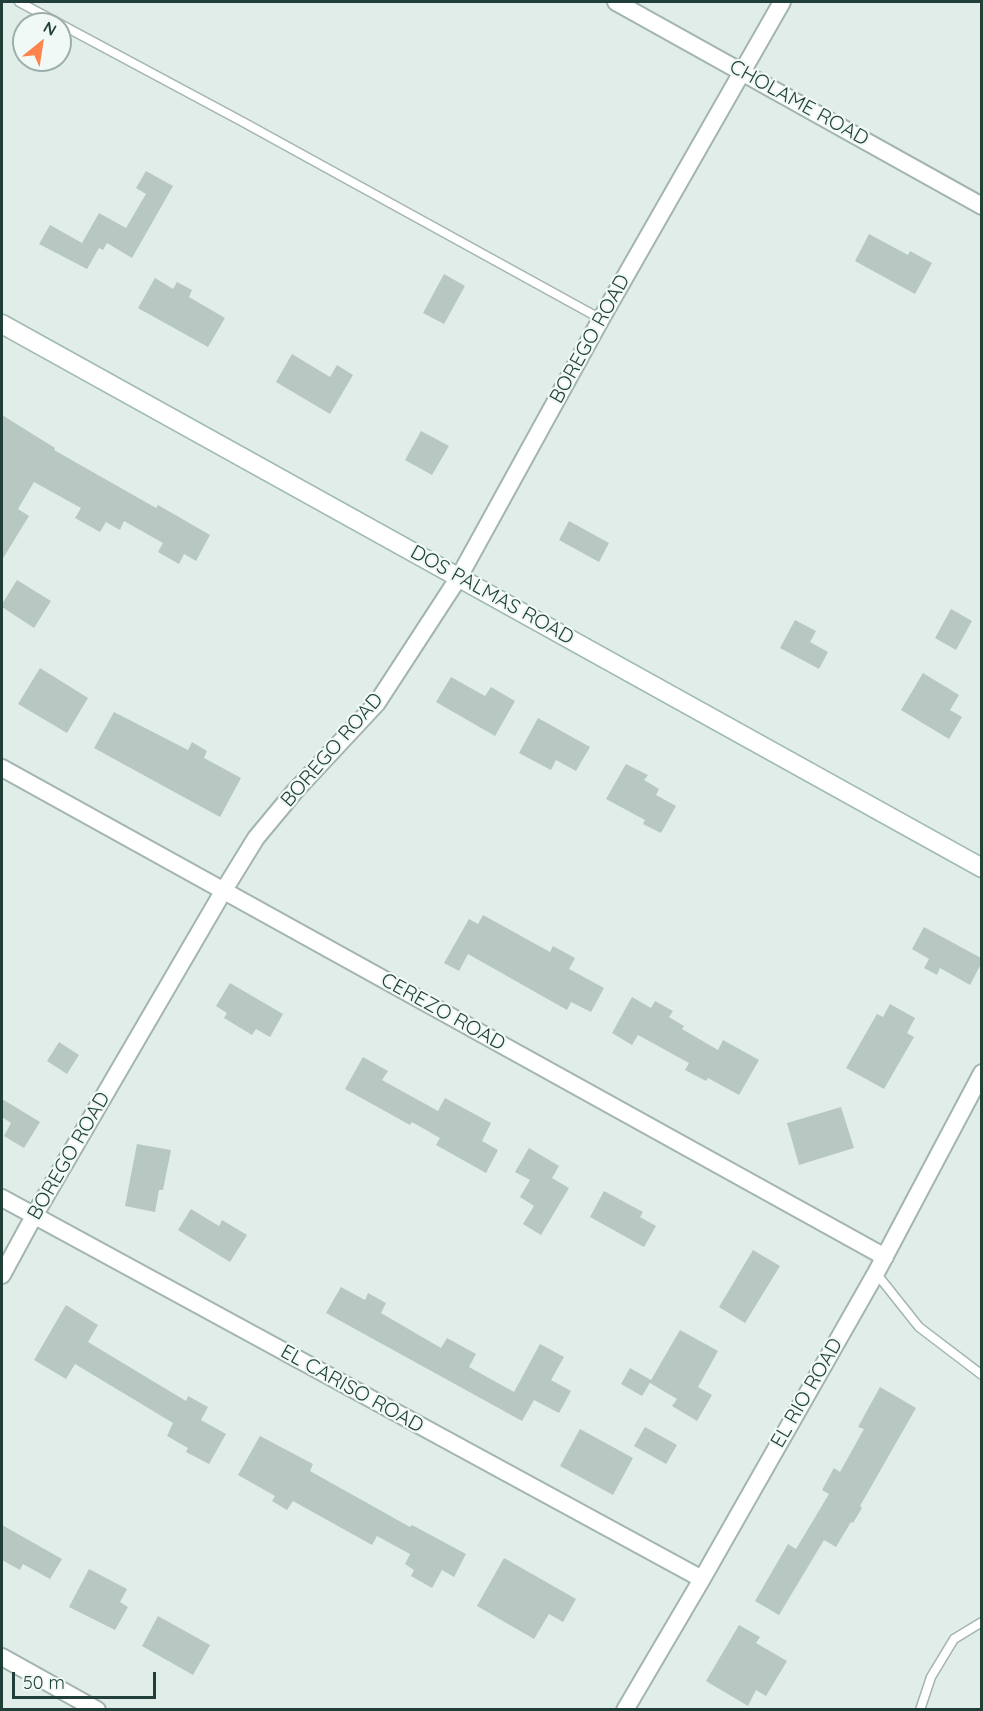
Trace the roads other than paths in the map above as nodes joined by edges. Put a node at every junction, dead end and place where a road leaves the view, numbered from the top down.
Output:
1 (19, 2) edge
2 (616, 2) edge
3 (782, 2) edge
4 (742, 72) junction
5 (981, 206) edge
6 (600, 319) junction
7 (2, 324) edge
8 (459, 577) junction
9 (2, 768) edge
10 (981, 868) edge
11 (224, 890) junction
12 (981, 1073) edge
13 (2, 1198) edge
14 (33, 1216) junction
15 (885, 1257) junction
16 (876, 1273) junction
17 (2, 1275) edge
18 (981, 1375) edge
19 (702, 1579) junction
20 (981, 1622) edge
21 (2, 1657) edge
22 (97, 1710) edge
23 (626, 1710) edge
24 (920, 1710) edge

1 - 6 lane
2 - 4 street, CHOLAME ROAD
3 - 4 street, BOREGO ROAD
4 - 5 street, CHOLAME ROAD
4 - 6 street, BOREGO ROAD
6 - 8 street, BOREGO ROAD
7 - 8 street, DOS PALMAS ROAD
8 - 10 street, DOS PALMAS ROAD
8 - 11 street, BOREGO ROAD
9 - 11 street, CEREZO ROAD
11 - 14 street, BOREGO ROAD
11 - 15 street, CEREZO ROAD
12 - 15 street, EL RIO ROAD
13 - 14 street, EL CARISO ROAD
14 - 17 street, BOREGO ROAD
14 - 19 street, EL CARISO ROAD
15 - 16 street, EL RIO ROAD
16 - 18 lane
16 - 19 street, EL RIO ROAD
19 - 23 street, EL RIO ROAD
20 - 24 lane
21 - 22 street

